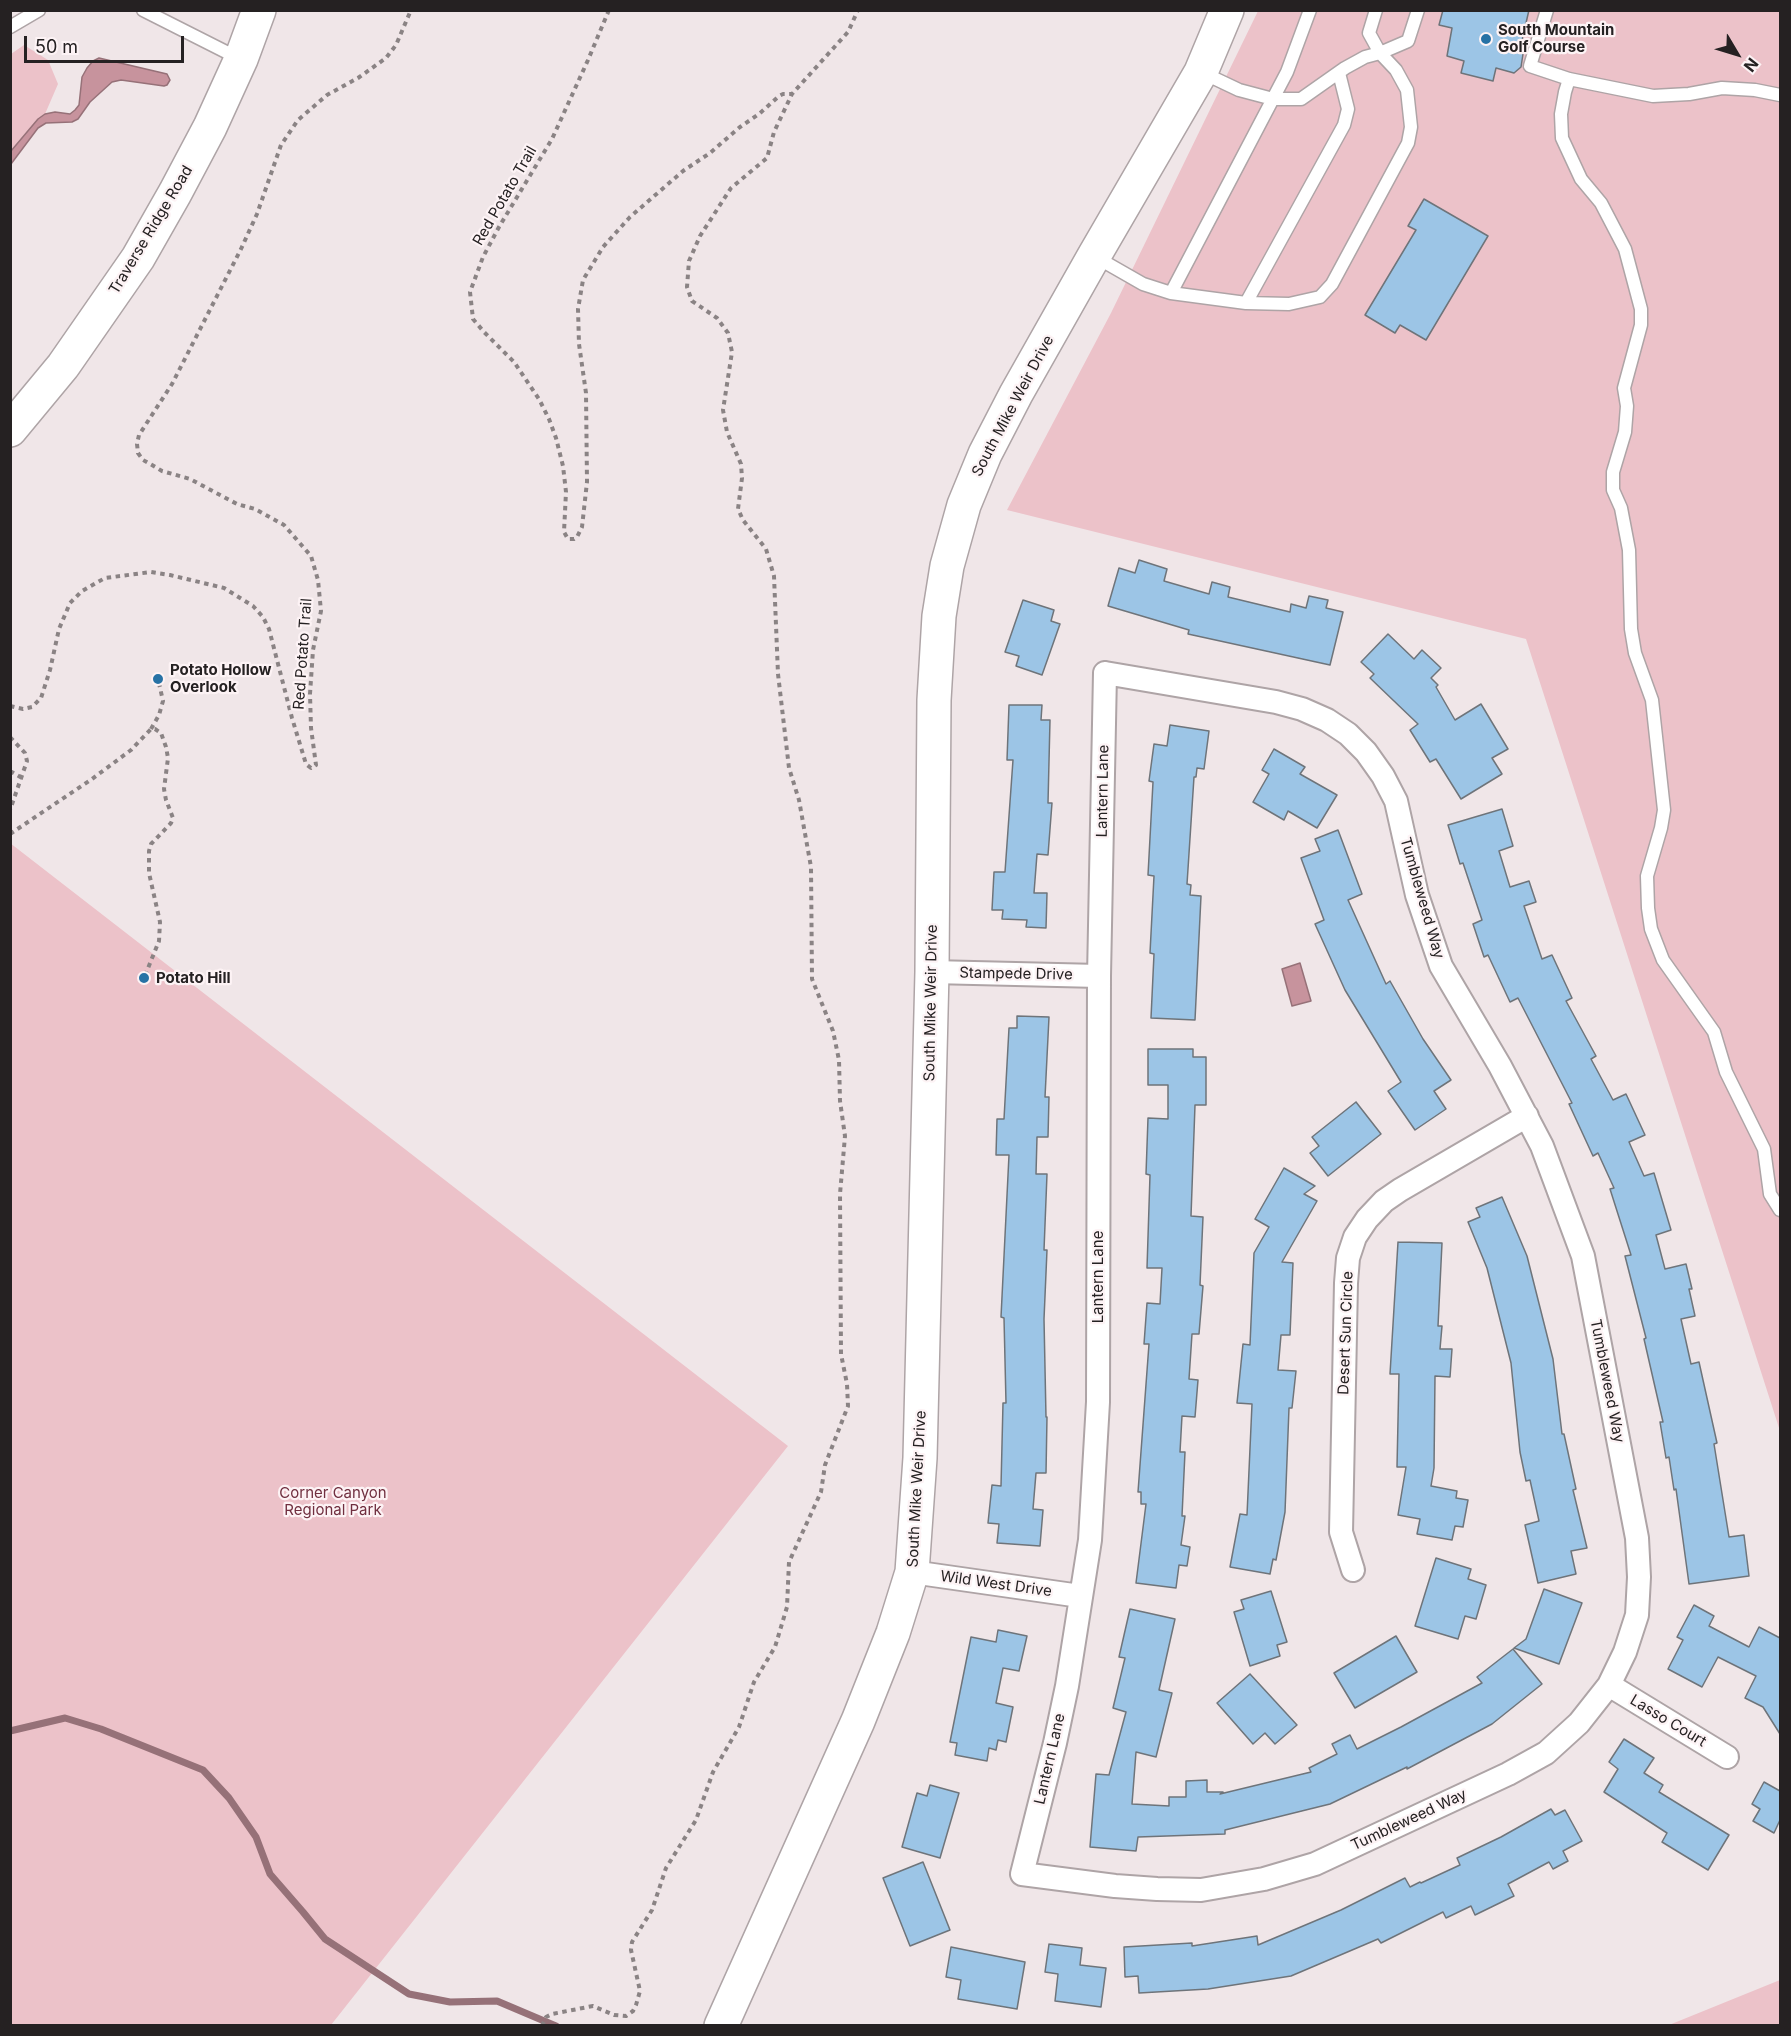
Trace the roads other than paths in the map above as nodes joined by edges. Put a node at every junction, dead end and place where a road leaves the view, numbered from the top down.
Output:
1 (39, 10) edge
2 (143, 10) edge
3 (259, 10) edge
4 (1227, 10) edge
5 (1310, 10) edge
6 (1376, 10) edge
7 (1418, 10) edge
8 (1547, 10) edge
9 (10, 27) edge
10 (1380, 54) junction
11 (241, 59) junction
12 (1201, 72) junction
13 (1339, 73) junction
14 (1569, 79) junction
15 (1780, 95) edge
16 (1273, 99) junction
17 (1094, 256) junction
18 (1171, 293) junction
19 (1246, 303) junction
20 (10, 430) edge
21 (1105, 673) joint
22 (932, 972) junction
23 (1100, 976) junction
24 (1527, 1116) junction
25 (1780, 1210) edge
26 (1353, 1570) dead end
27 (912, 1572) junction
28 (1080, 1596) junction
29 (1609, 1685) junction
30 (1727, 1757) dead end
31 (1022, 1874) joint
32 (721, 2025) edge

1 - 9 lane
2 - 11 lane
3 - 11 street, Traverse Ridge Road
4 - 12 street, South Mike Weir Drive
5 - 16 lane
6 - 10 lane
7 - 10 lane
8 - 14 lane
10 - 13 lane
10 - 19 lane
11 - 20 street, Traverse Ridge Road
12 - 16 lane
12 - 17 street, South Mike Weir Drive
13 - 16 lane
13 - 19 lane
14 - 15 lane
14 - 25 lane
16 - 18 lane
17 - 18 lane
17 - 22 street, South Mike Weir Drive
18 - 19 lane
21 - 23 street, Lantern Lane
21 - 24 street, Tumbleweed Way
22 - 23 street, Stampede Drive
22 - 27 street, South Mike Weir Drive
23 - 28 street, Lantern Lane
24 - 26 street, Desert Sun Circle
24 - 29 street, Tumbleweed Way
27 - 28 street, Wild West Drive
27 - 32 street, South Mike Weir Drive
28 - 31 street, Lantern Lane
29 - 30 street, Lasso Court
29 - 31 street, Tumbleweed Way

